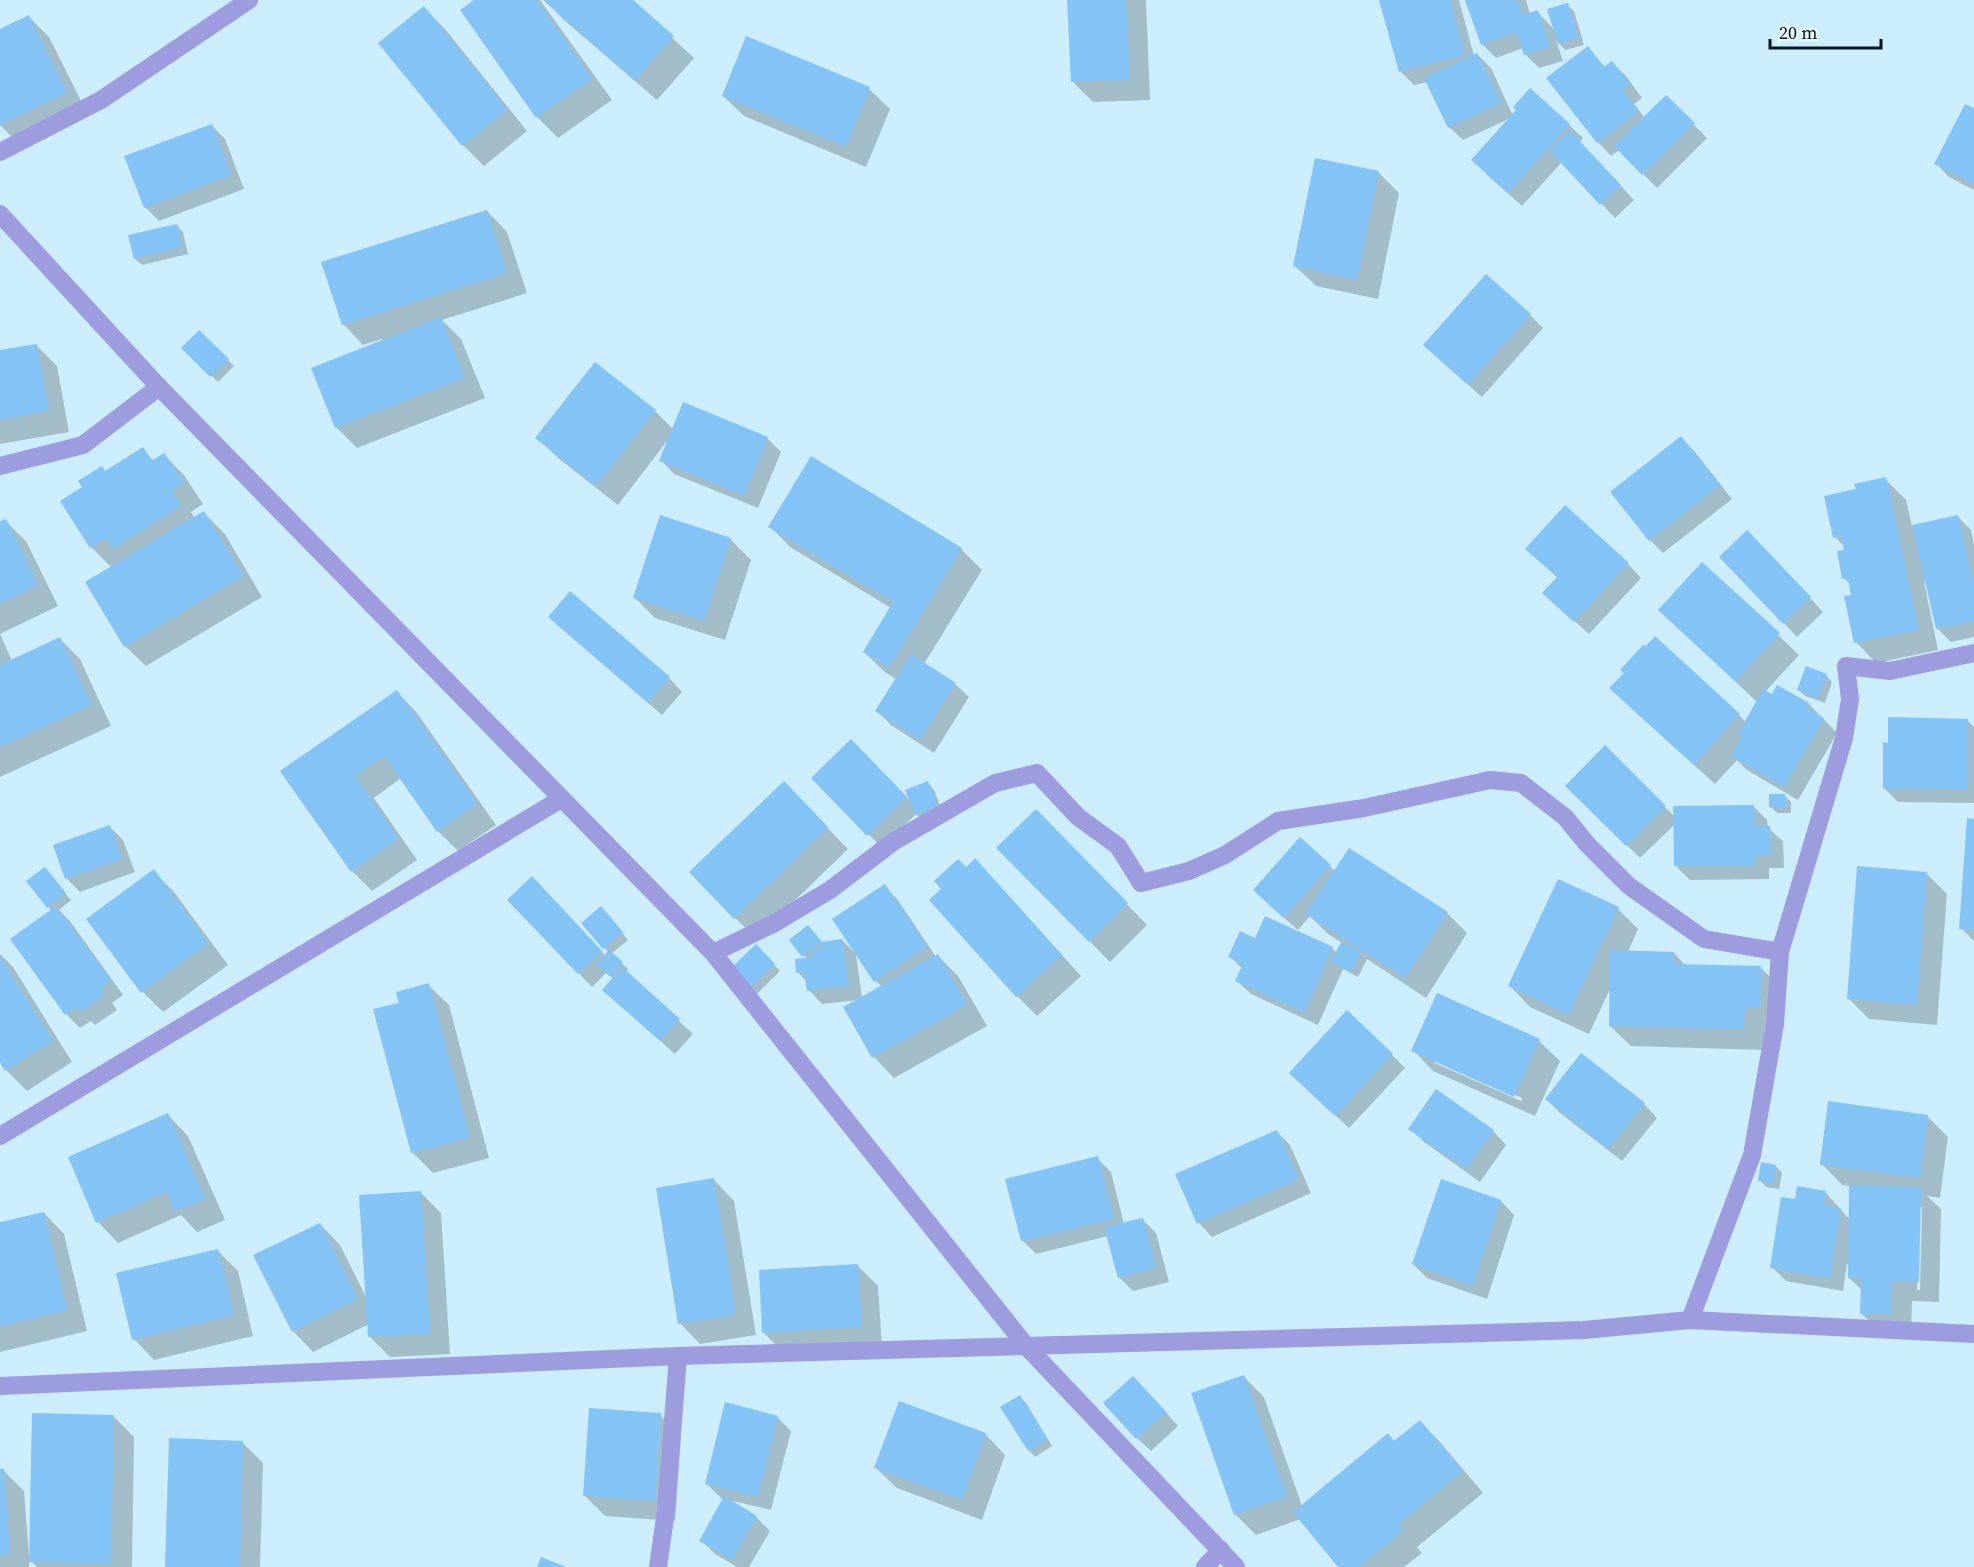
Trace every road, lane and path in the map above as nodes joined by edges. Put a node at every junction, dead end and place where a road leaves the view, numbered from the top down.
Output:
1 (249, 0) edge
2 (0, 152) edge
3 (0, 214) edge
4 (159, 387) junction
5 (0, 466) edge
6 (1974, 653) edge
7 (561, 799) junction
8 (1780, 952) junction
9 (712, 953) junction
10 (0, 1136) edge
11 (1690, 1320) junction
12 (1974, 1334) edge
13 (1027, 1347) junction
14 (678, 1356) junction
15 (0, 1386) edge
16 (1221, 1550) junction
17 (658, 1567) edge
18 (1205, 1567) edge
19 (1236, 1567) edge

1 - 2 street
3 - 4 street
4 - 5 street
4 - 7 street
6 - 8 street
7 - 9 street
7 - 10 street
8 - 9 street
8 - 11 street
9 - 13 street
11 - 12 street
11 - 13 street
13 - 14 street
13 - 16 street
14 - 15 street
14 - 17 street
16 - 18 street
16 - 19 street

